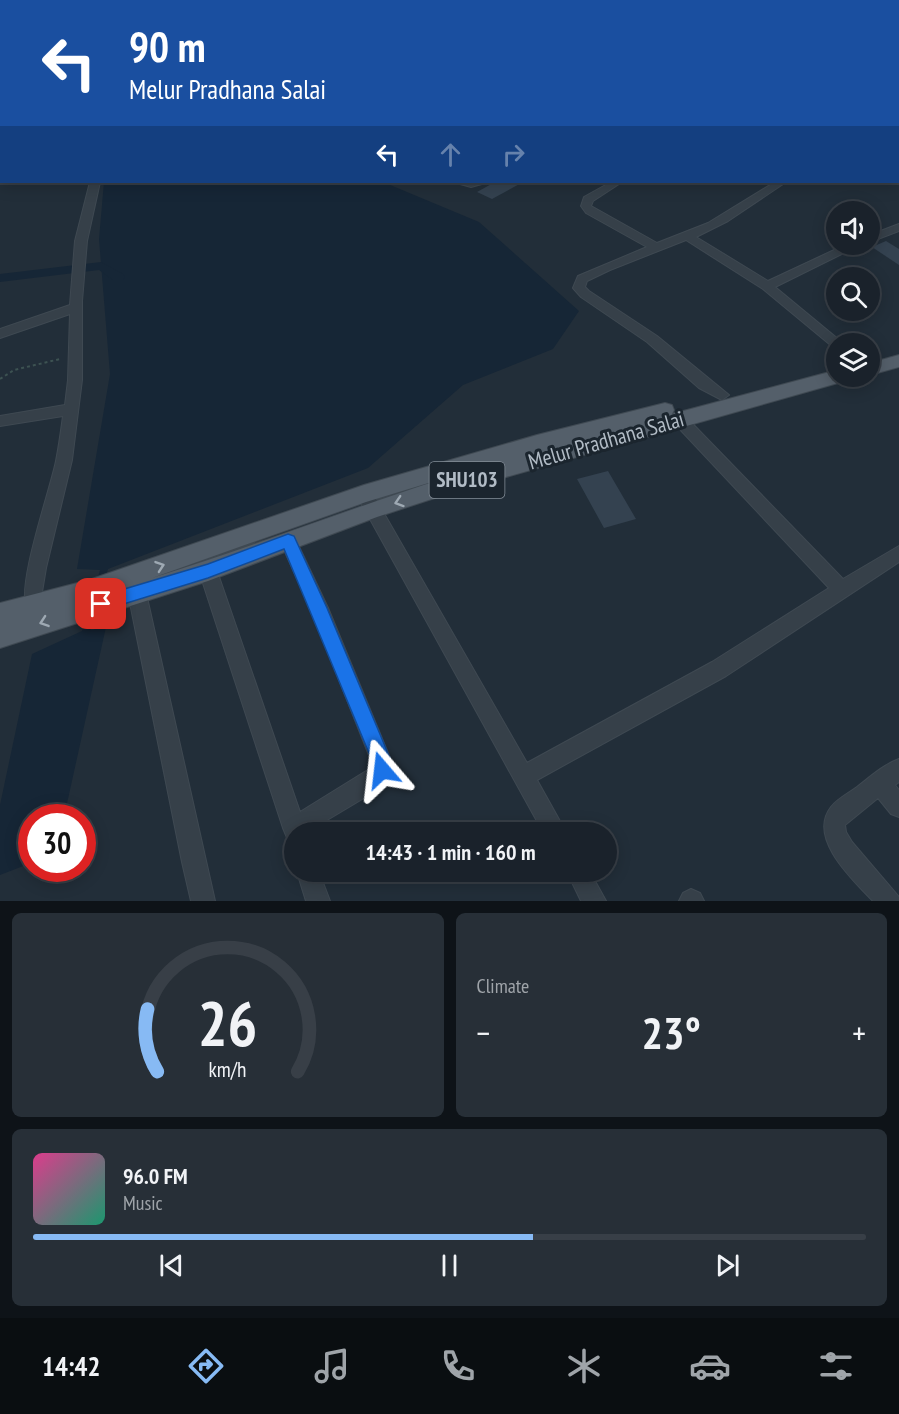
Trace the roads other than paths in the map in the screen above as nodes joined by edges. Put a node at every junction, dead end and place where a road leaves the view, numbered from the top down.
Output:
1 (95, 183) edge
2 (615, 183) edge
3 (779, 183) edge
4 (899, 227) edge
5 (880, 235) edge
6 (687, 236) junction
7 (657, 248) junction
8 (833, 255) edge
9 (767, 286) junction
10 (76, 307) junction
11 (0, 334) edge
12 (826, 334) edge
13 (899, 349) edge
14 (880, 354) edge
15 (899, 361) edge
16 (880, 366) edge
17 (826, 368) edge
18 (826, 379) edge
19 (722, 395) junction
20 (70, 409) junction
21 (679, 419) junction
22 (0, 421) edge
23 (369, 502) junction
24 (288, 541) junction
25 (899, 553) edge
26 (208, 571) junction
27 (842, 590) junction
28 (137, 593) junction
29 (96, 596) junction
30 (33, 603) junction
31 (0, 614) edge
32 (0, 636) edge
33 (899, 769) edge
34 (523, 776) junction
35 (879, 783) junction
36 (899, 806) edge
37 (292, 822) edge
38 (308, 822) edge
39 (549, 822) edge
40 (311, 882) edge
41 (584, 882) edge
42 (203, 901) edge
43 (318, 901) edge
44 (594, 901) edge
45 (889, 901) edge

1 - 10 street
2 - 7 street
3 - 6 street
4 - 5 street
6 - 7 street
6 - 9 street
7 - 19 street
8 - 9 street
9 - 12 street
10 - 11 street
10 - 20 street
13 - 14 main road
15 - 16 main road
17 - 19 main road, Melur Pradhana Salai / SHU103
18 - 21 main road, Melur Pradhana Salai / SHU103
19 - 23 main road, Melur Pradhana Salai / SHU103
20 - 22 street
20 - 30 street
21 -> 23 main road, Melur Pradhana Salai / SHU103
21 - 27 street
23 - 24 main road, Melur Pradhana Salai / SHU103
29 -> 23 main road, Melur Pradhana Salai / SHU103
23 - 34 street
24 - 26 main road, Melur Pradhana Salai / SHU103
24 - 38 street
25 - 27 street
26 - 28 main road, Melur Pradhana Salai / SHU103
26 - 37 street
27 - 34 street
28 - 29 main road, Melur Pradhana Salai / SHU103
28 - 42 street
29 - 30 main road, Melur Pradhana Salai / SHU103
29 -> 32 main road, Melur Pradhana Salai / SHU103
30 - 31 main road, Melur Pradhana Salai / SHU103
33 - 35 street
34 - 39 street
35 - 36 street
35 - 45 street
40 - 43 street
41 - 44 street

